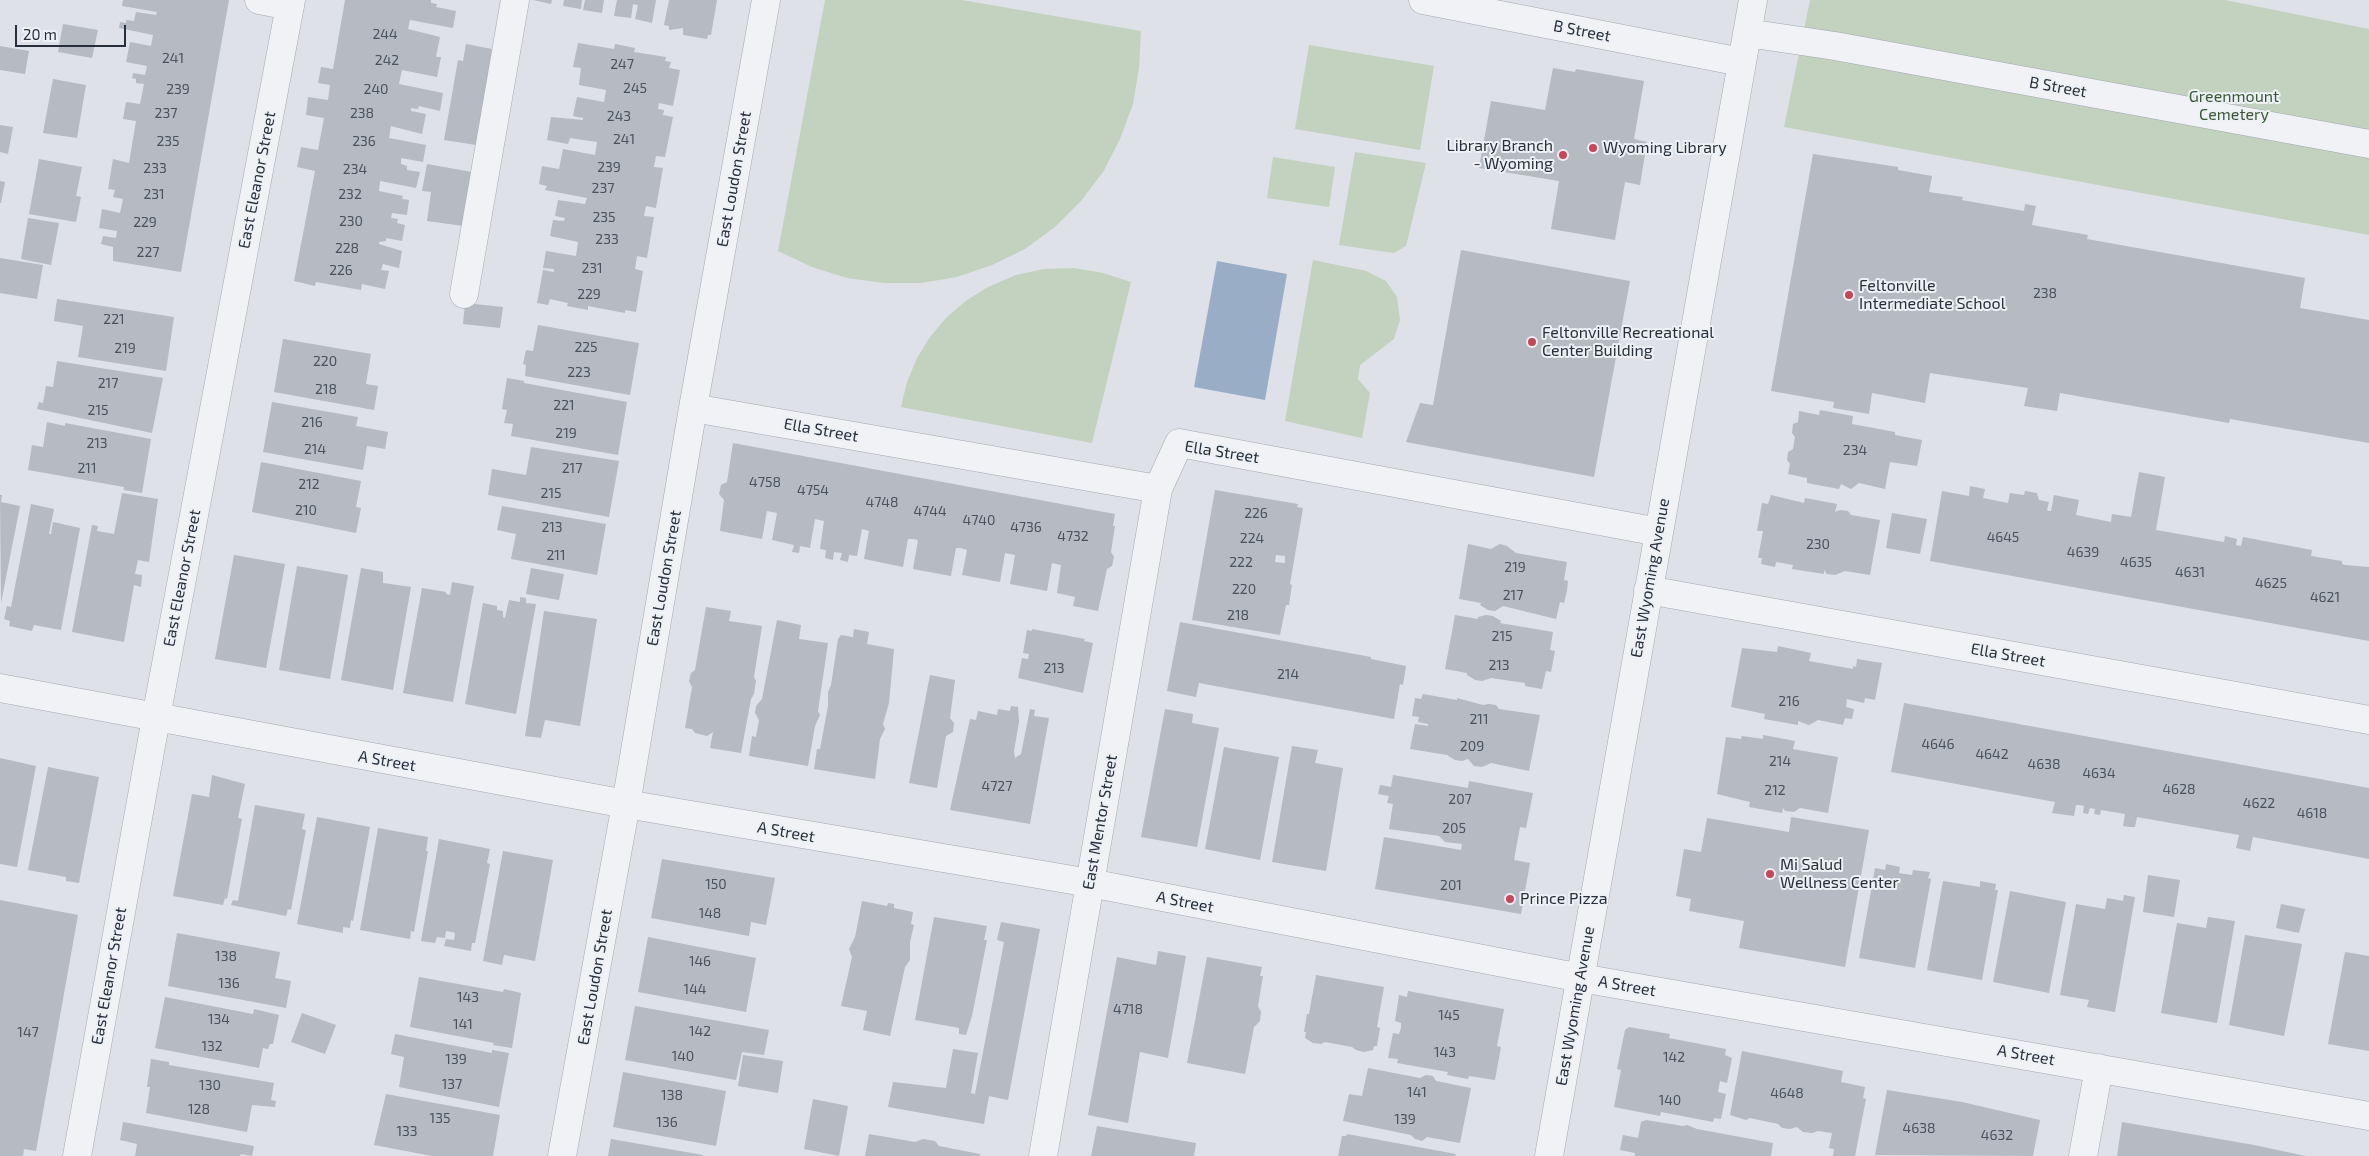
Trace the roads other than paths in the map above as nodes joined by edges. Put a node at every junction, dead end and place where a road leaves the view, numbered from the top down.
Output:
1 (259, 0) edge
2 (515, 0) edge
3 (766, 0) edge
4 (1423, 0) edge
5 (1752, 0) edge
6 (291, 3) edge
7 (1747, 33) junction
8 (1741, 62) junction
9 (2369, 144) edge
10 (464, 294) dead end
11 (693, 408) junction
12 (1158, 489) junction
13 (1659, 532) junction
14 (1648, 590) junction
15 (0, 688) edge
16 (156, 719) junction
17 (2369, 720) edge
18 (626, 804) junction
19 (1090, 883) junction
20 (1581, 978) junction
21 (2099, 1068) junction
22 (2369, 1116) edge
23 (77, 1156) edge
24 (562, 1156) edge
25 (1043, 1156) edge
26 (1549, 1156) edge
27 (2083, 1156) edge

1 - 6 street
2 - 10 street
3 - 11 street, East Loudon Street
4 - 8 street, B Street
5 - 7 street, East Wyoming Avenue
6 - 16 street, East Eleanor Street
7 - 8 street, East Wyoming Avenue
7 - 9 street, B Street
8 - 13 street, East Wyoming Avenue
11 - 12 street, Ella Street
11 - 18 street, East Loudon Street
12 - 13 street, Ella Street
12 - 19 street, East Mentor Street
13 - 14 street, East Wyoming Avenue
14 - 17 street, Ella Street
14 - 20 street, East Wyoming Avenue
15 - 16 street, A Street
16 - 18 street, A Street
16 - 23 street, East Eleanor Street
18 - 19 street, A Street
18 - 24 street, East Loudon Street
19 - 20 street, A Street
19 - 25 street, East Mentor Street
20 - 21 street, A Street
20 - 26 street, East Wyoming Avenue
21 - 22 street, A Street
21 - 27 street

